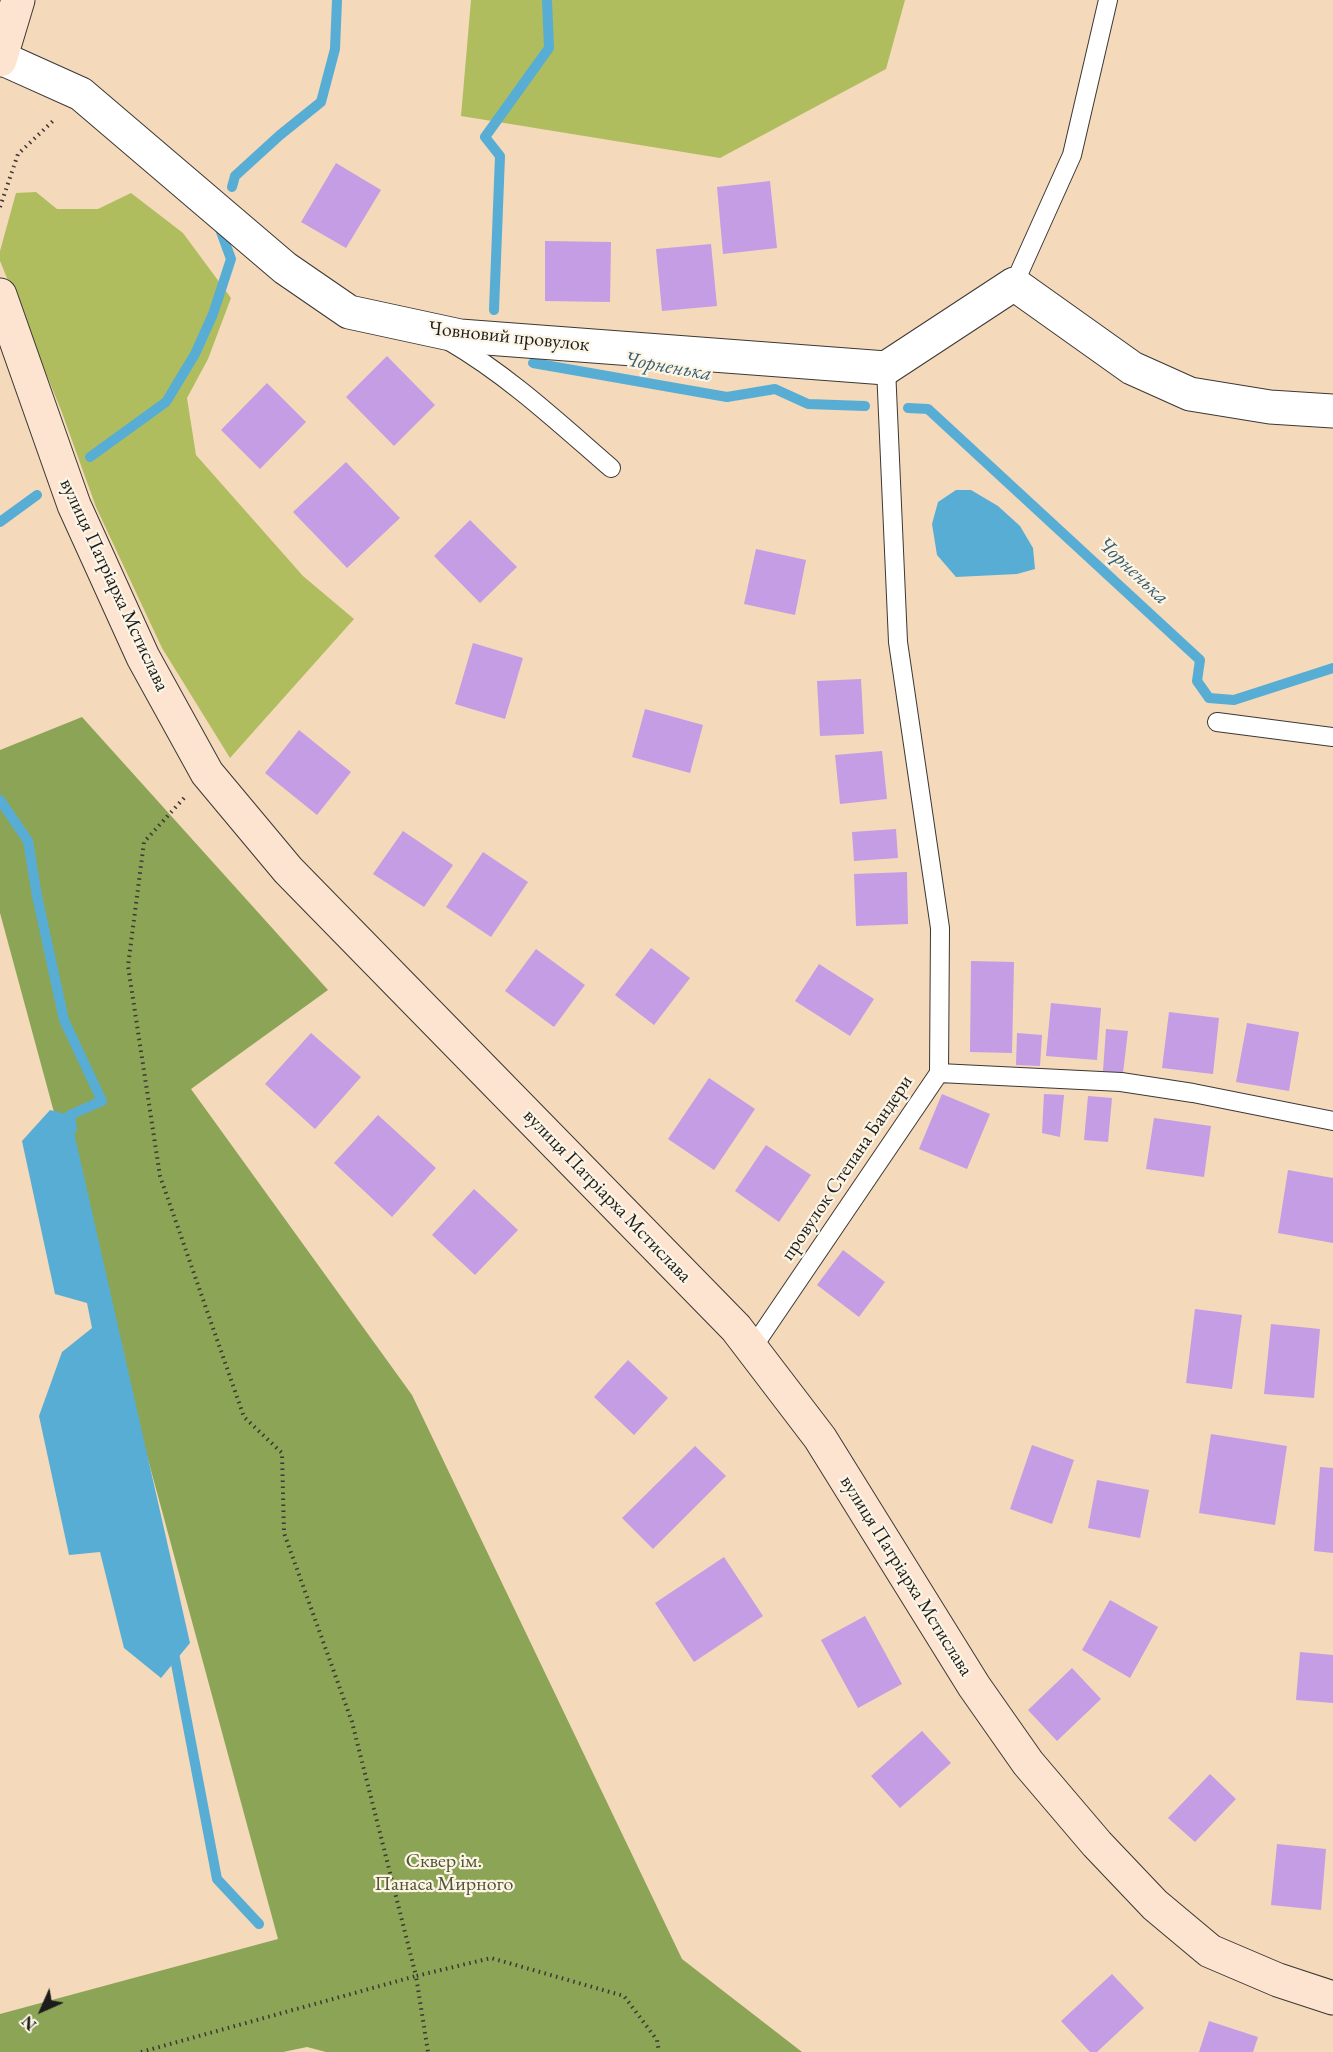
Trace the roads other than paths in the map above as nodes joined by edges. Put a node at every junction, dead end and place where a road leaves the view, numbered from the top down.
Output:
1 (18, 0) edge
2 (1108, 0) edge
3 (0, 59) edge
4 (1014, 285) junction
5 (0, 296) edge
6 (428, 329) junction
7 (886, 368) junction
8 (1333, 411) edge
9 (611, 468) dead end
10 (1217, 722) dead end
11 (1333, 737) edge
12 (939, 1073) junction
13 (1333, 1121) edge
14 (751, 1350) junction
15 (1333, 1998) edge

1 - 3 main road
2 - 4 lane
3 - 6 street, Човновий провулок
4 - 7 street
4 - 8 street
5 - 14 main road, вулиця Патріарха Мстислава
6 - 7 street, Човновий провулок
6 - 9 lane
7 - 12 lane
10 - 11 lane
12 - 13 lane, провулок Степана Бандери
12 - 14 lane, провулок Степана Бандери
14 - 15 main road, вулиця Патріарха Мстислава

